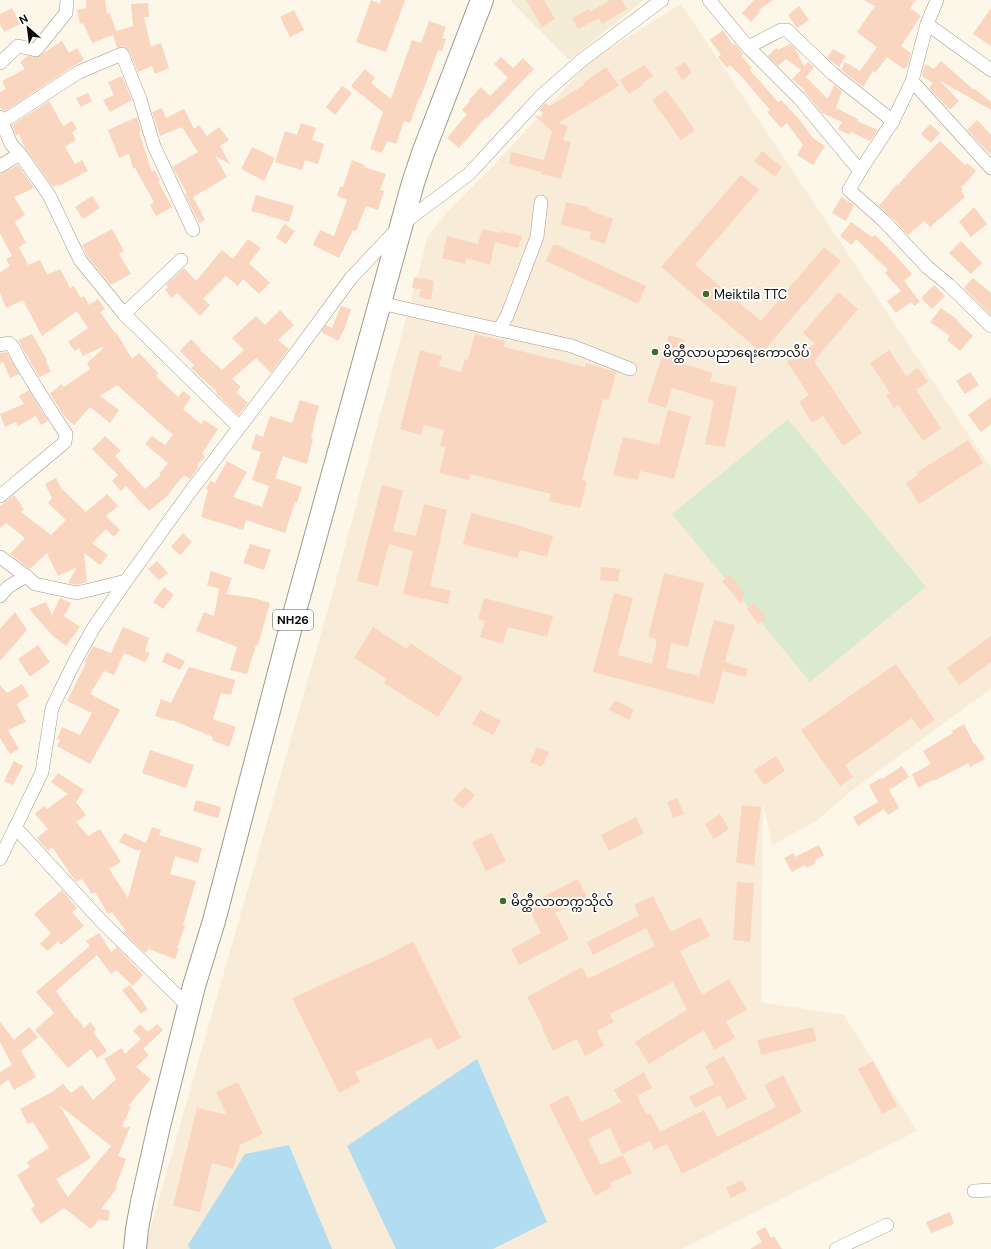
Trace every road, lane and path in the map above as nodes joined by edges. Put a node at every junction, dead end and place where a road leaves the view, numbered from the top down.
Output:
1 (67, 0) edge
2 (482, 0) edge
3 (662, 0) edge
4 (709, 0) edge
5 (937, 0) edge
6 (927, 24) junction
7 (748, 47) junction
8 (0, 63) edge
9 (991, 70) edge
10 (912, 81) junction
11 (1, 120) edge
12 (893, 121) junction
13 (20, 154) junction
14 (0, 166) edge
15 (991, 168) edge
16 (860, 171) junction
17 (541, 202) dead end
18 (401, 225) junction
19 (193, 230) dead end
20 (180, 260) dead end
21 (380, 303) junction
22 (124, 314) junction
23 (991, 326) edge
24 (499, 330) junction
25 (0, 345) edge
26 (630, 369) dead end
27 (239, 427) junction
28 (0, 496) edge
29 (0, 557) edge
30 (26, 576) junction
31 (126, 581) junction
32 (0, 596) edge
33 (15, 827) junction
34 (4, 839) edge
35 (0, 859) edge
36 (189, 1007) junction
37 (991, 1190) edge
38 (974, 1191) dead end
39 (886, 1225) dead end
40 (135, 1249) edge
41 (836, 1249) edge

1 - 8 street
2 - 18 highway, NH26
3 - 18 street
4 - 7 street
5 - 6 street
6 - 9 street
6 - 10 street
7 - 12 street
7 - 16 street
10 - 12 street
10 - 15 street
11 - 13 street
11 - 19 street
12 - 16 street
13 - 14 street
13 - 22 street
16 - 23 street
17 - 24 street
18 - 21 highway, NH26
18 - 27 street
20 - 22 street
21 - 24 street
21 - 36 highway, NH26
22 - 27 street
24 - 26 street
25 - 28 street
27 - 31 street
29 - 30 street
30 - 31 street
30 - 32 street
31 - 33 street
33 - 34 street
33 - 36 street
34 - 35 street
36 - 40 highway, NH26
37 - 38 street
39 - 41 street

